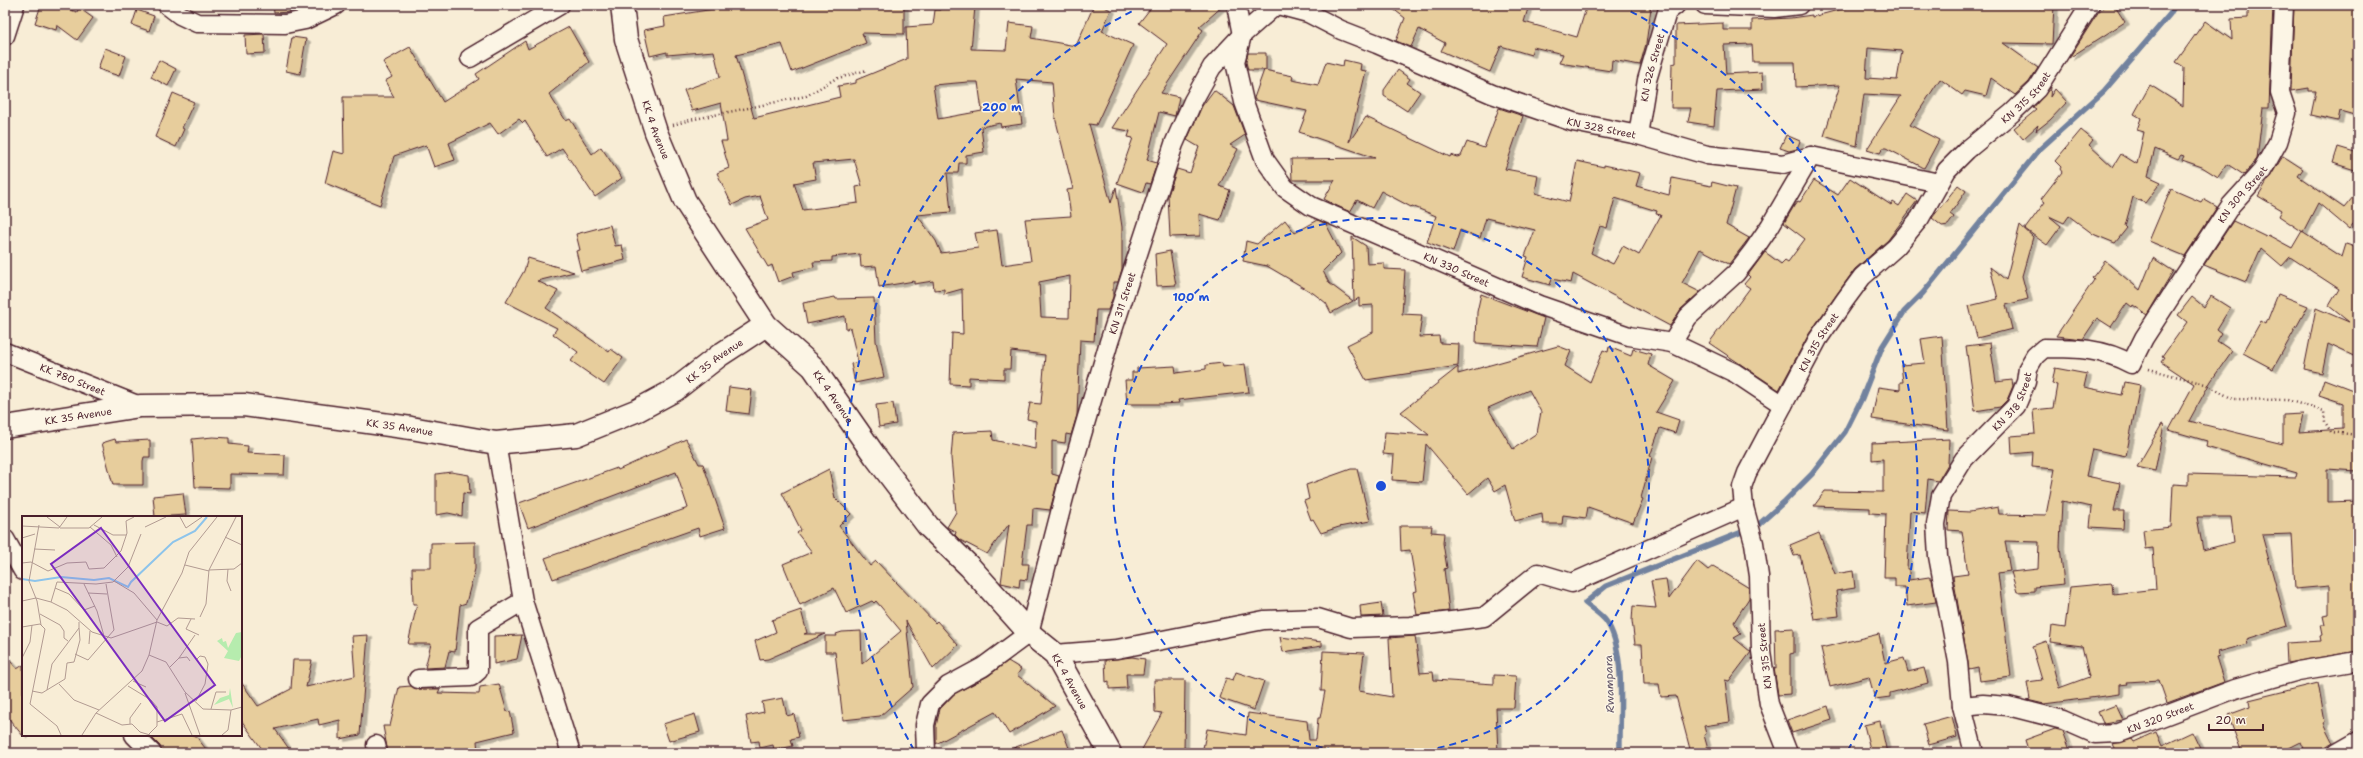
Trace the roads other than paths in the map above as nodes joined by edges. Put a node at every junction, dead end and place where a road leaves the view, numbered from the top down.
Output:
1 (15, 5) edge
2 (167, 5) edge
3 (336, 5) edge
4 (560, 5) edge
5 (622, 5) edge
6 (1236, 5) edge
7 (1277, 5) edge
8 (1676, 5) edge
9 (1706, 5) edge
10 (1799, 5) edge
11 (2090, 5) edge
12 (2284, 5) edge
13 (1242, 35) junction
14 (5, 36) edge
15 (470, 58) dead end
16 (1638, 135) junction
17 (1811, 156) junction
18 (1939, 183) junction
19 (766, 325) junction
20 (1672, 343) junction
21 (5, 352) edge
22 (2131, 364) joint
23 (1784, 405) junction
24 (140, 406) junction
25 (5, 427) edge
26 (496, 443) junction
27 (1744, 507) junction
28 (5, 539) edge
29 (22, 569) edge
30 (523, 601) junction
31 (1029, 633) junction
32 (1055, 654) junction
33 (2358, 661) edge
34 (418, 679) dead end
35 (1962, 706) junction
36 (135, 736) edge
37 (2358, 741) edge
38 (152, 753) edge
39 (571, 753) edge
40 (926, 753) edge
41 (1110, 753) edge
42 (1788, 753) edge
43 (1974, 753) edge
44 (2337, 753) edge

1 - 14 street
2 - 3 street
4 - 15 street
5 - 19 main road, KK 4 Avenue
6 - 13 street
7 - 13 street, KN 311 Street
7 - 16 street, KN 328 Street
8 - 16 street, KN 326 Street
9 - 10 street
11 - 18 street, KN 315 Street
12 - 22 street, KN 309 Street
13 - 20 street, KN 330 Street
13 - 31 street, KN 311 Street
16 - 17 street, KN 328 Street
17 - 18 street, KN 328 Street
17 - 20 street
18 - 23 street, KN 315 Street
19 - 26 main road, KK 35 Avenue
19 - 31 main road, KK 4 Avenue
20 - 23 street, KN 330 Street
21 - 24 street, KK 780 Street
22 - 35 street, KN 318 Street
23 - 27 street, KN 315 Street
24 - 25 main road, KK 35 Avenue
24 - 26 main road, KK 35 Avenue
26 - 30 street
27 - 32 street
27 - 42 street, KN 315 Street
28 - 29 street
30 - 34 street
30 - 39 street
31 - 32 main road, KK 4 Avenue
31 - 40 street
32 - 41 main road, KK 4 Avenue
33 - 35 street, KN 320 Street
35 - 43 street, KN 318 Street
36 - 38 street
37 - 44 street

